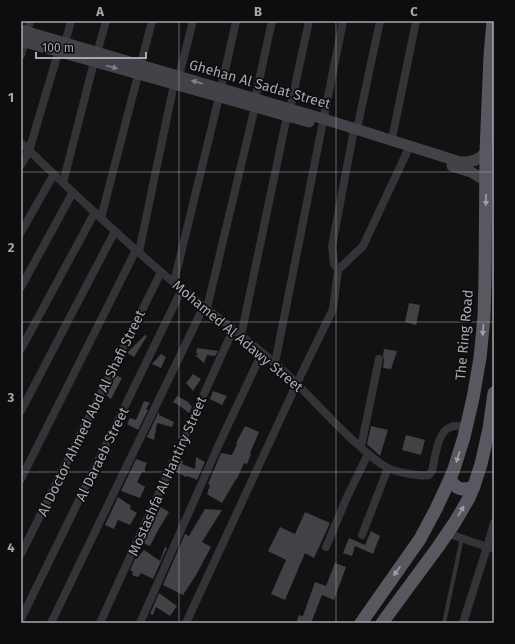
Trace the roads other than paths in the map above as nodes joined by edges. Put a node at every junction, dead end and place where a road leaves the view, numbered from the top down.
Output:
1 (30, 21) edge
2 (70, 21) edge
3 (106, 21) edge
4 (152, 21) edge
5 (193, 21) edge
6 (236, 21) edge
7 (272, 21) edge
8 (309, 21) edge
9 (343, 21) edge
10 (380, 21) edge
11 (416, 21) edge
12 (493, 21) edge
13 (23, 37) edge
14 (65, 43) junction
15 (58, 52) junction
16 (21, 55) edge
17 (96, 57) junction
18 (139, 70) junction
19 (176, 80) junction
20 (220, 93) junction
21 (255, 103) junction
22 (289, 112) junction
23 (323, 122) junction
24 (355, 132) junction
25 (392, 139) junction
26 (21, 143) edge
27 (29, 151) junction
28 (407, 152) junction
29 (486, 152) junction
30 (21, 165) edge
31 (54, 174) junction
32 (486, 181) junction
33 (63, 183) junction
34 (73, 192) junction
35 (98, 215) junction
36 (115, 231) junction
37 (21, 232) edge
38 (138, 251) junction
39 (338, 270) junction
40 (161, 272) junction
41 (174, 282) junction
42 (21, 287) edge
43 (182, 289) junction
44 (205, 307) junction
45 (233, 330) junction
46 (242, 336) junction
47 (21, 349) edge
48 (262, 353) junction
49 (379, 359) dead end
50 (274, 363) junction
51 (296, 383) junction
52 (494, 393) edge
53 (21, 411) edge
54 (466, 426) junction
55 (361, 447) junction
56 (368, 454) junction
57 (388, 468) junction
58 (21, 478) edge
59 (450, 479) junction
60 (474, 486) junction
61 (494, 523) edge
62 (447, 533) junction
63 (362, 534) dead end
64 (462, 538) junction
65 (420, 539) junction
66 (326, 547) dead end
67 (438, 547) junction
68 (491, 548) edge
69 (21, 554) edge
70 (21, 619) edge
71 (52, 623) edge
72 (100, 623) edge
73 (140, 623) edge
74 (186, 623) edge
75 (361, 623) edge
76 (382, 623) edge
77 (444, 623) edge
78 (463, 623) edge

1 - 13 street
2 - 14 street
3 - 17 street
4 - 18 street
5 - 19 street
6 - 20 street
7 - 21 street
8 - 22 street
9 - 23 street
10 - 24 street
11 - 25 street
12 - 29 highway, The Ring Road
13 - 14 main road, Ghehan Al Sadat Street
13 - 15 main road, Ghehan Al Sadat Street
13 - 16 street
14 - 17 main road, Ghehan Al Sadat Street
15 - 17 main road, Ghehan Al Sadat Street
15 - 27 street
17 - 18 main road, Ghehan Al Sadat Street
17 - 33 street
18 - 19 main road, Ghehan Al Sadat Street
18 - 35 street
19 - 20 main road, Ghehan Al Sadat Street
19 - 38 street
20 - 21 main road, Ghehan Al Sadat Street
20 - 41 street
21 - 22 main road, Ghehan Al Sadat Street
21 - 44 street
22 - 23 main road, Ghehan Al Sadat Street
22 - 46 street
23 - 24 main road, Ghehan Al Sadat Street
23 - 50 street
24 - 25 main road, Ghehan Al Sadat Street
24 - 28 main road, Ghehan Al Sadat Street
24 - 39 street
25 - 29 main road, Ghehan Al Sadat Street
26 - 27 street, Mohamed Al Adawy Street
27 - 30 street
27 - 31 street, Mohamed Al Adawy Street
28 - 32 main road, Ghehan Al Sadat Street
28 - 39 street
29 - 32 highway, The Ring Road
31 - 33 street, Mohamed Al Adawy Street
31 - 37 street
32 -> 54 highway, The Ring Road
33 - 34 street, Mohamed Al Adawy Street
34 - 35 street, Mohamed Al Adawy Street
34 - 42 street
35 - 36 street, Mohamed Al Adawy Street
35 - 47 street
36 - 38 street, Mohamed Al Adawy Street
36 - 53 street
38 - 40 street, Mohamed Al Adawy Street
38 - 58 street
39 - 51 street
40 - 41 street, Mohamed Al Adawy Street
40 - 69 street, Al Doctor Ahmed Abd Al Shafi Street
41 - 43 street, Mohamed Al Adawy Street
43 - 44 street, Mohamed Al Adawy Street
43 - 70 street, Al Daraeb Street
44 - 45 street, Mohamed Al Adawy Street
44 - 71 street
45 - 46 street, Mohamed Al Adawy Street
45 - 72 street, Mostashfa Al Hantiry Street
46 - 48 street, Mohamed Al Adawy Street
48 - 50 street, Mohamed Al Adawy Street
48 - 73 street
49 - 55 street
50 - 51 street, Mohamed Al Adawy Street
51 - 55 street, Mohamed Al Adawy Street
51 - 74 street
52 - 60 highway
54 - 57 street, Mohamed Al Adawy Street
54 -> 59 highway, The Ring Road
55 - 56 street, Mohamed Al Adawy Street
56 - 57 street, Mohamed Al Adawy Street
56 - 66 street
57 - 63 street
59 - 60 highway
59 - 65 highway, The Ring Road
62 -> 60 highway
61 - 68 street
62 - 64 street
62 - 67 highway
64 - 68 street
64 - 77 lane
65 - 67 highway
65 -> 75 highway, The Ring Road
67 - 76 highway
68 - 78 street

